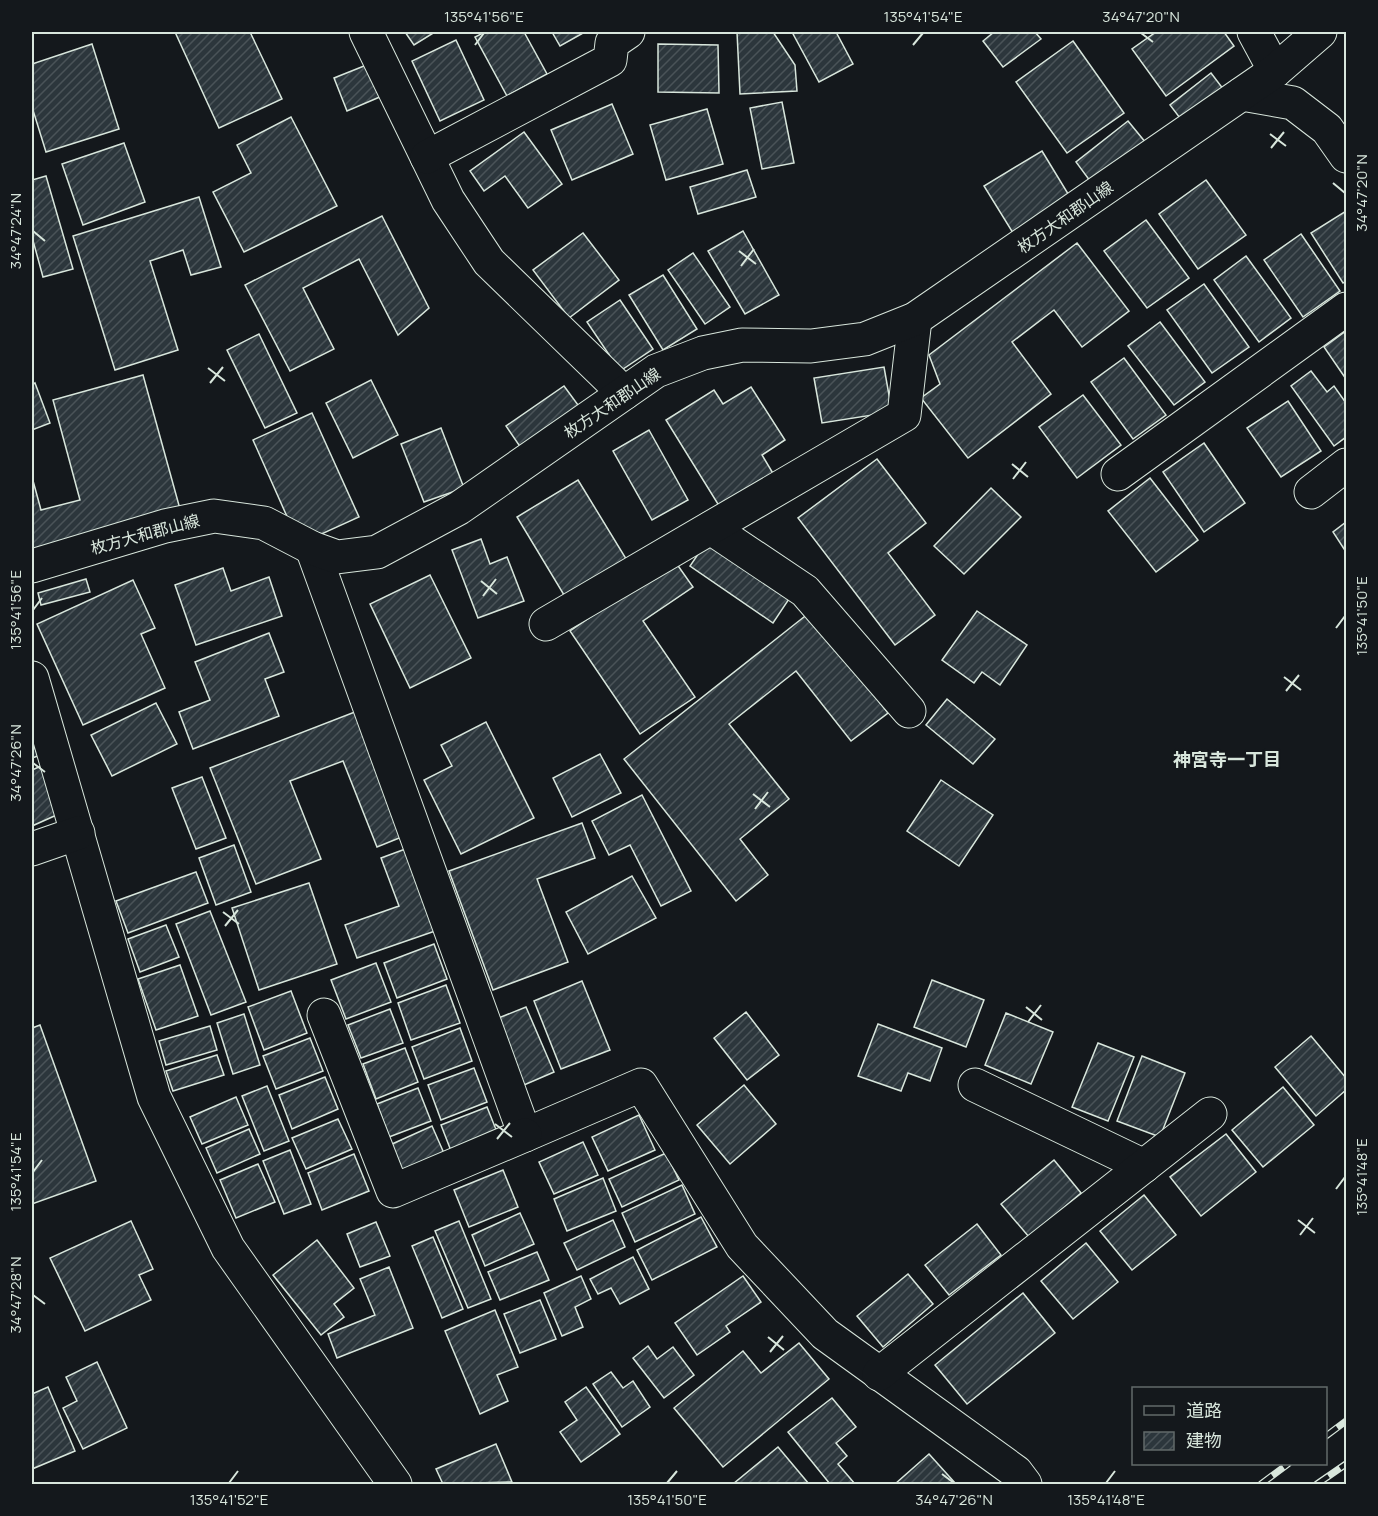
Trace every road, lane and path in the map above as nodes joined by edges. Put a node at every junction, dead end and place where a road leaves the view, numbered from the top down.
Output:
1 (366, 32) edge
2 (628, 32) edge
3 (1254, 32) edge
4 (1320, 32) edge
5 (1275, 71) junction
6 (1242, 94) junction
7 (1347, 156) edge
8 (427, 157) junction
9 (1347, 309) edge
10 (915, 320) junction
11 (624, 393) junction
12 (1347, 465) edge
13 (1118, 474) dead end
14 (1311, 492) dead end
15 (711, 528) junction
16 (312, 548) junction
17 (32, 566) edge
18 (546, 624) dead end
19 (32, 678) edge
20 (909, 711) dead end
21 (78, 833) junction
22 (32, 849) edge
23 (324, 1015) dead end
24 (975, 1085) dead end
25 (1210, 1114) dead end
26 (525, 1135) junction
27 (1144, 1166) junction
28 (879, 1374) junction
29 (395, 1485) edge
30 (1025, 1485) edge

1 - 8 street
2 - 8 street
3 - 5 street
4 - 5 street, 枚方大和郡山線
5 - 6 street, 枚方大和郡山線
6 - 7 street
6 - 10 street, 枚方大和郡山線
8 - 11 street
9 - 13 street
10 - 11 street, 枚方大和郡山線
10 - 15 street
11 - 16 street, 枚方大和郡山線
12 - 14 street
15 - 18 street
15 - 20 street
16 - 17 street, 枚方大和郡山線
16 - 26 street
19 - 21 street
21 - 22 street
21 - 29 street
23 - 26 street
24 - 27 street
25 - 27 street
26 - 28 street
27 - 28 street
28 - 30 street

